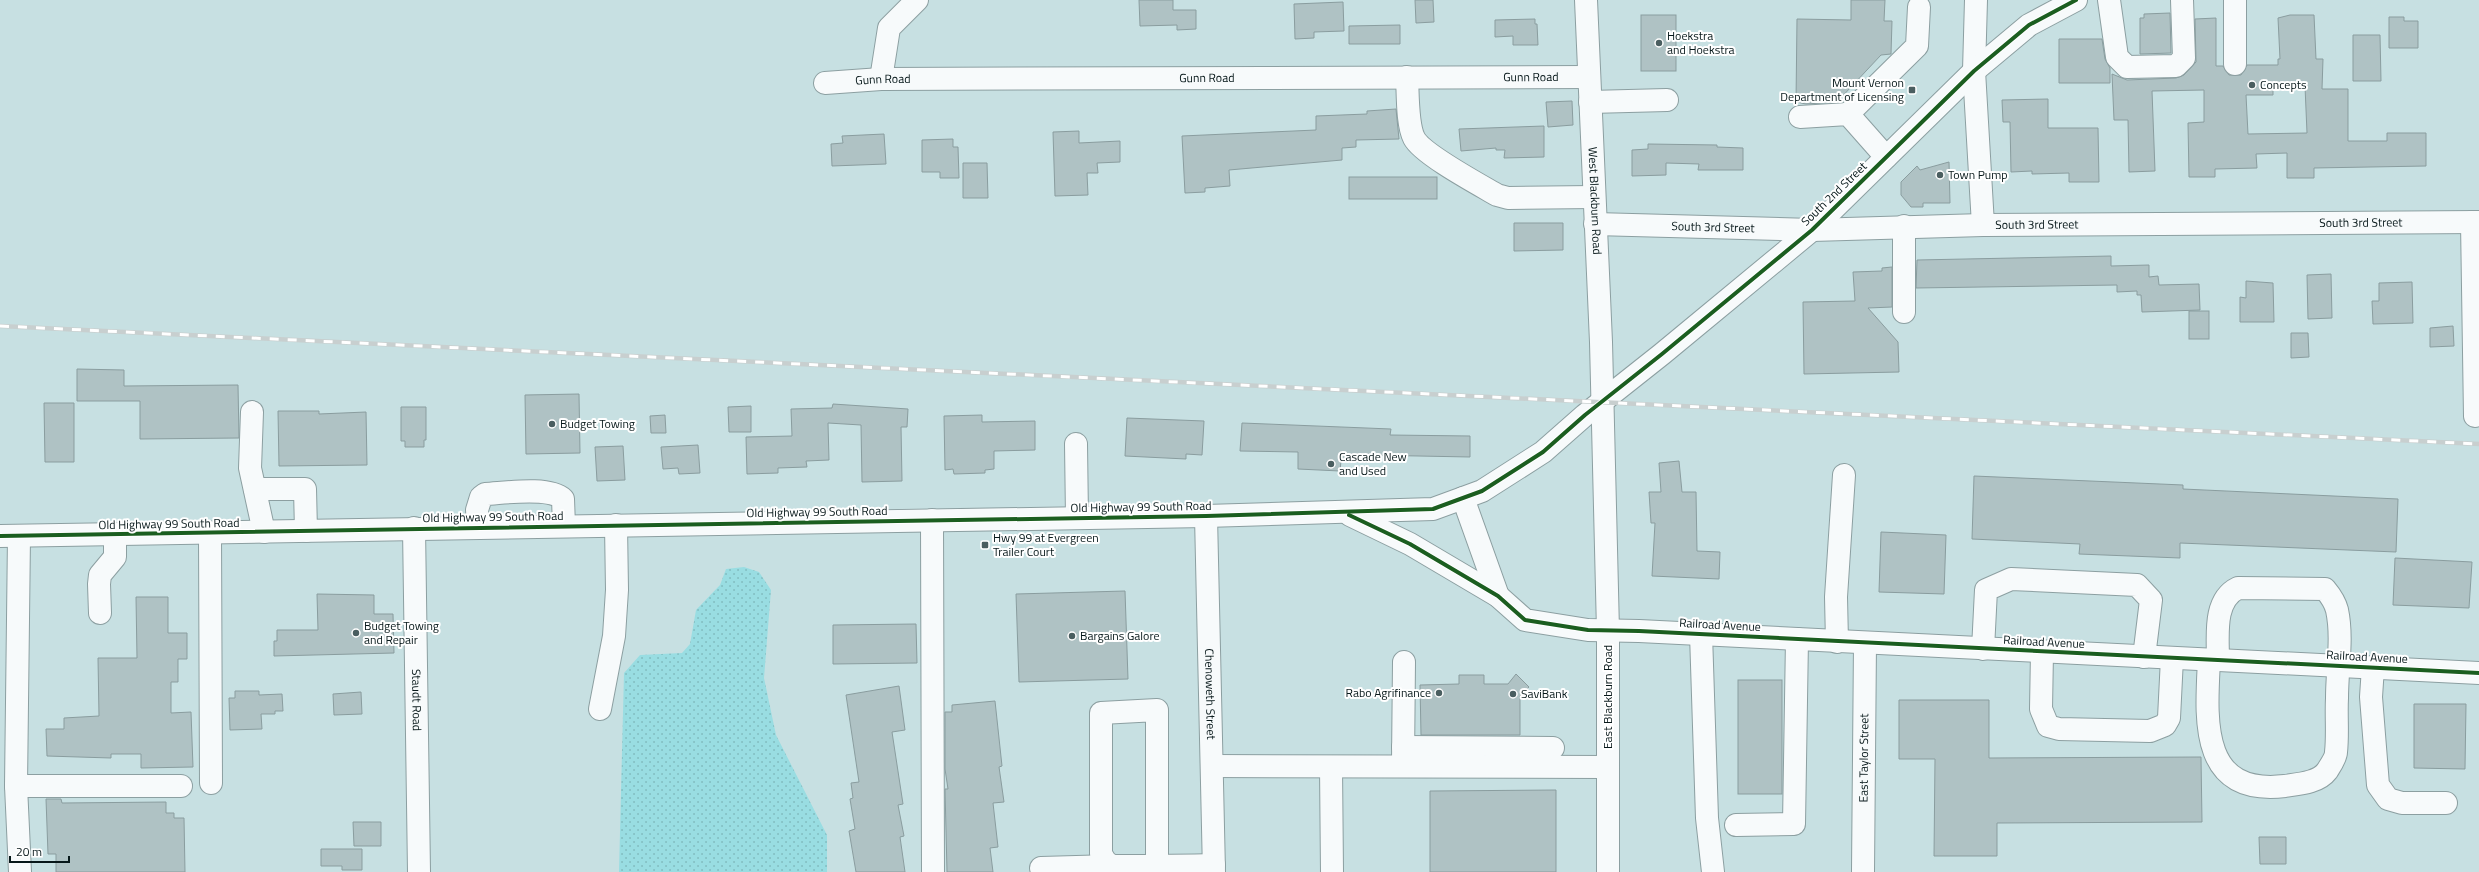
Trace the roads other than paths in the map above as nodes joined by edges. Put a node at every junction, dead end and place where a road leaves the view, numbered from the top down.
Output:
1 (917, 0) edge
2 (1586, 0) edge
3 (1976, 0) edge
4 (2109, 0) edge
5 (2182, 0) edge
6 (2235, 0) edge
7 (2073, 1) edge
8 (1919, 7) dead end
9 (2235, 64) dead end
10 (1974, 71) junction
11 (1407, 77) junction
12 (1589, 77) junction
13 (881, 79) junction
14 (825, 83) dead end
15 (1667, 100) dead end
16 (1590, 102) junction
17 (1848, 114) junction
18 (1800, 117) dead end
19 (1886, 157) junction
20 (1594, 197) junction
21 (2475, 222) edge
22 (1596, 224) junction
23 (1983, 225) junction
24 (1904, 226) junction
25 (1812, 230) junction
26 (1904, 312) dead end
27 (1602, 402) junction
28 (252, 412) dead end
29 (2475, 416) dead end
30 (1076, 444) dead end
31 (1844, 475) dead end
32 (255, 489) junction
33 (1463, 498) junction
34 (1347, 514) junction
35 (1206, 516) junction
36 (1077, 518) junction
37 (932, 520) junction
38 (616, 525) junction
39 (564, 526) junction
40 (414, 528) junction
41 (478, 528) junction
42 (306, 531) junction
43 (264, 532) junction
44 (210, 534) junction
45 (115, 535) junction
46 (9, 536) edge
47 (1498, 596) junction
48 (100, 613) dead end
49 (1608, 630) junction
50 (1701, 634) junction
51 (1797, 639) junction
52 (1837, 642) junction
53 (1865, 643) junction
54 (1983, 649) junction
55 (2042, 652) junction
56 (2144, 656) junction
57 (2172, 658) junction
58 (2213, 660) junction
59 (1404, 662) dead end
60 (2338, 666) junction
61 (2373, 667) junction
62 (2479, 673) edge
63 (8, 709) edge
64 (600, 709) dead end
65 (1552, 748) dead end
66 (1403, 757) junction
67 (1212, 766) junction
68 (1331, 767) junction
69 (1608, 767) junction
70 (11, 776) edge
71 (211, 783) dead end
72 (181, 786) dead end
73 (2446, 803) dead end
74 (1736, 825) dead end
75 (1112, 866) junction
76 (1041, 868) dead end
77 (1214, 868) edge
78 (1157, 869) edge
79 (20, 872) edge
80 (419, 872) edge
81 (933, 872) edge
82 (1332, 872) edge
83 (1608, 872) edge
84 (1713, 872) edge
85 (1863, 872) edge

1 - 13 street
2 - 12 street, West Blackburn Road
3 - 10 street
4 - 5 street
6 - 9 street
7 - 10 street, South 2nd Street
8 - 17 street
10 - 19 street, South 2nd Street
10 - 23 street
11 - 12 street, Gunn Road
11 - 13 street, Gunn Road
11 - 20 street
12 - 16 street, West Blackburn Road
13 - 14 street, Gunn Road
15 - 16 street
16 - 20 street, West Blackburn Road
17 - 18 street
17 - 19 street
19 - 25 street, South 2nd Street
20 - 22 street, West Blackburn Road
21 - 23 street, South 3rd Street
21 - 29 street
22 - 25 street, South 3rd Street
22 - 27 street, West Blackburn Road
23 - 24 street, South 3rd Street
24 - 25 street, South 3rd Street
24 - 26 street
25 - 27 street, South 2nd Street
27 - 33 street, Old Highway 99 South Road
27 - 49 street, East Blackburn Road
28 - 32 street
30 - 36 street
31 - 52 street
32 - 42 street
32 - 43 street
33 - 34 street, Old Highway 99 South Road
33 - 47 street
34 - 35 street, Old Highway 99 South Road
34 - 47 street, Railroad Avenue
35 - 36 street, Old Highway 99 South Road
35 - 67 street, Chenoweth Street
36 - 37 street, Old Highway 99 South Road
37 - 38 street, Old Highway 99 South Road
37 - 81 street
38 - 39 street, Old Highway 99 South Road
38 - 64 street
39 - 41 street, Old Highway 99 South Road
39 - 41 street
40 - 41 street, Old Highway 99 South Road
40 - 42 street, Old Highway 99 South Road
40 - 80 street, Staudt Road
42 - 43 street, Old Highway 99 South Road
43 - 44 street, Old Highway 99 South Road
44 - 45 street, Old Highway 99 South Road
44 - 71 street
45 - 46 street, Old Highway 99 South Road
45 - 48 street
46 - 63 street
47 - 49 street, Railroad Avenue
49 - 50 street, Railroad Avenue
49 - 69 street, East Blackburn Road
50 - 51 street, Railroad Avenue
50 - 84 street
51 - 52 street, Railroad Avenue
51 - 74 street
52 - 53 street, Railroad Avenue
53 - 54 street, Railroad Avenue
53 - 85 street, East Taylor Street
54 - 55 street, Railroad Avenue
54 - 56 street
55 - 56 street, Railroad Avenue
55 - 57 street
56 - 57 street, Railroad Avenue
57 - 58 street, Railroad Avenue
58 - 60 street, Railroad Avenue
58 - 60 street
58 - 60 street
59 - 66 street
60 - 61 street, Railroad Avenue
61 - 62 street, Railroad Avenue
61 - 73 street
63 - 70 street
65 - 66 street
66 - 68 street
66 - 69 street
67 - 68 street
67 - 77 street, Chenoweth Street
68 - 82 street
69 - 83 street, East Blackburn Road
70 - 72 street
70 - 79 street
75 - 76 street
75 - 78 street
75 - 78 street
77 - 78 street

